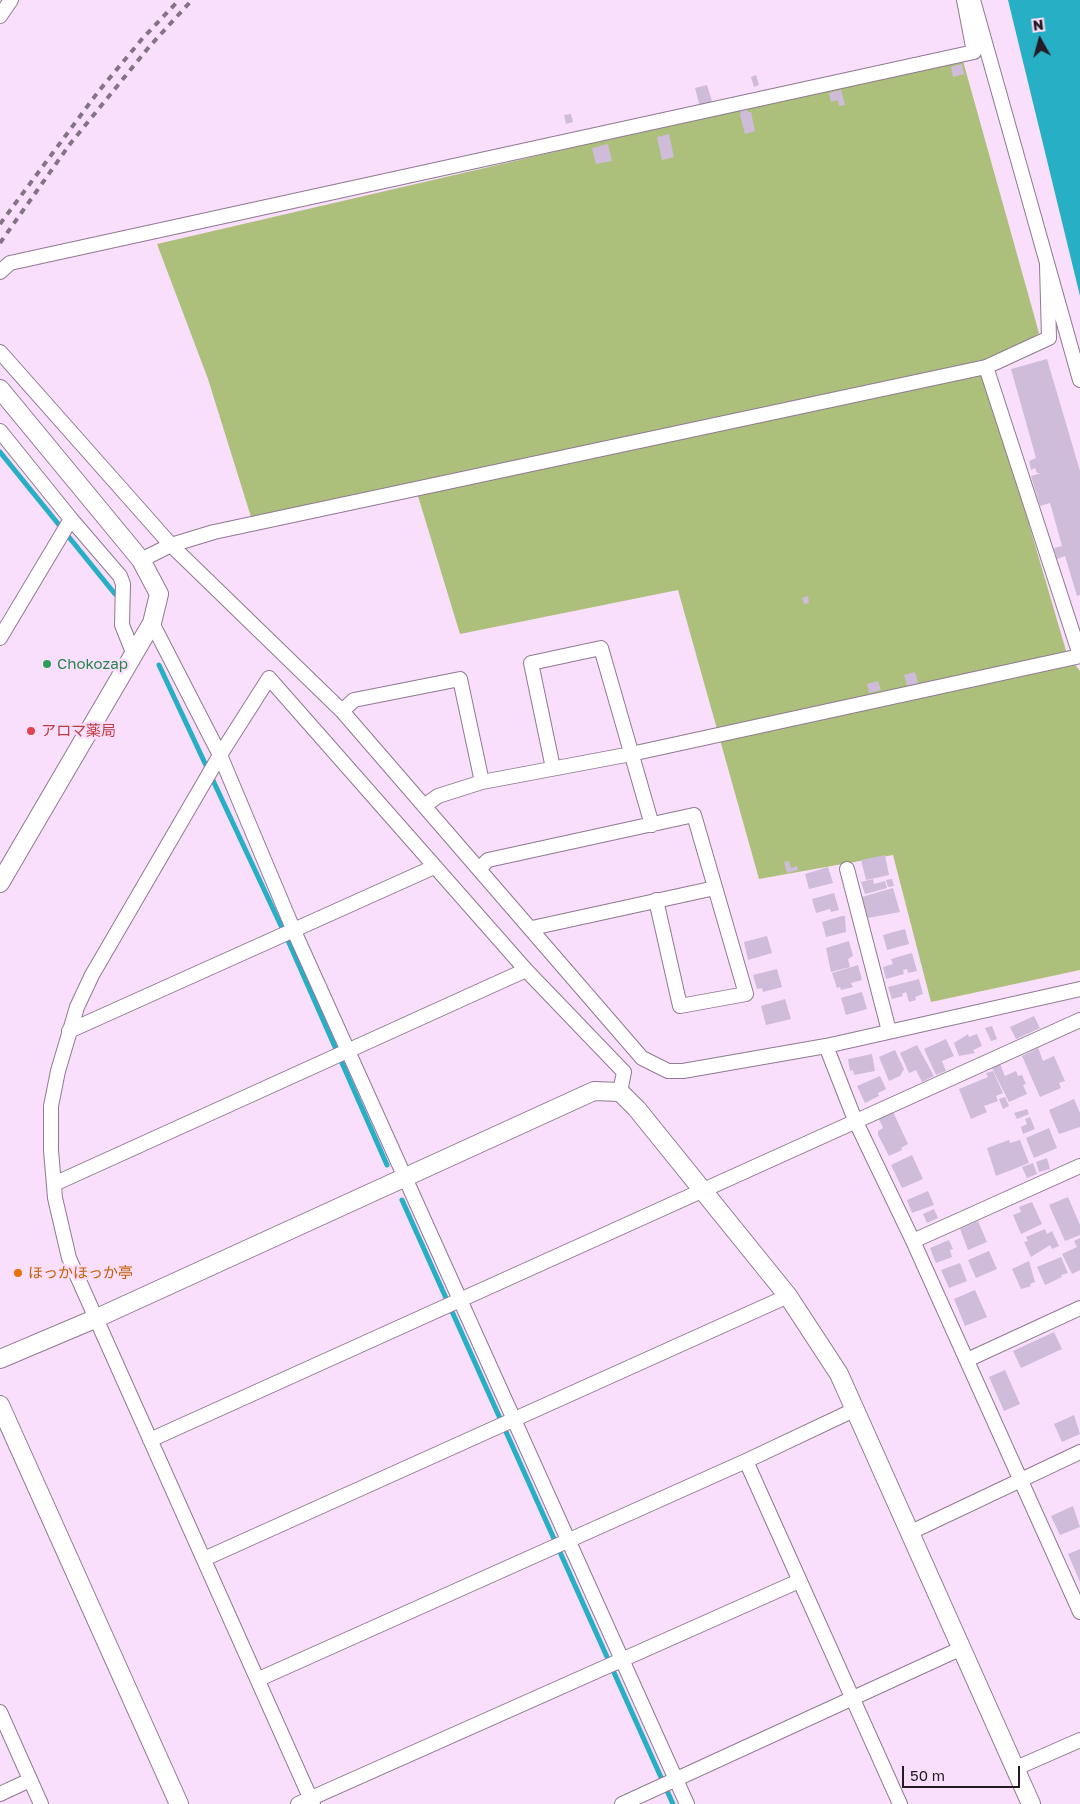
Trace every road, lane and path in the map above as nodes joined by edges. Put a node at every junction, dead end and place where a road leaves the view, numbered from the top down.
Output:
1 (11, 0) edge
2 (964, 0) edge
3 (973, 0) edge
4 (0, 16) edge
5 (1047, 265) junction
6 (0, 272) edge
7 (0, 352) edge
8 (986, 367) junction
9 (1080, 380) edge
10 (0, 389) edge
11 (0, 431) edge
12 (69, 523) junction
13 (172, 545) junction
14 (141, 560) junction
15 (152, 623) junction
16 (0, 638) edge
17 (134, 655) junction
18 (1080, 656) edge
19 (342, 711) junction
20 (632, 754) junction
21 (216, 761) junction
22 (553, 768) junction
23 (482, 782) junction
24 (424, 806) junction
25 (652, 825) junction
26 (434, 866) junction
27 (479, 869) junction
28 (847, 869) dead end
29 (0, 883) edge
30 (715, 888) junction
31 (656, 900) junction
32 (532, 928) junction
33 (288, 934) junction
34 (526, 970) junction
35 (1080, 990) edge
36 (1080, 1020) edge
37 (889, 1031) junction
38 (69, 1032) junction
39 (826, 1046) junction
40 (342, 1055) junction
41 (642, 1058) junction
42 (624, 1072) junction
43 (620, 1092) junction
44 (855, 1120) junction
45 (1080, 1166) edge
46 (404, 1177) junction
47 (54, 1184) junction
48 (703, 1191) junction
49 (913, 1241) junction
50 (788, 1296) junction
51 (458, 1301) junction
52 (1080, 1308) edge
53 (98, 1318) junction
54 (0, 1359) edge
55 (967, 1360) junction
56 (0, 1405) edge
57 (856, 1409) junction
58 (507, 1423) junction
59 (150, 1440) junction
60 (1080, 1452) edge
61 (746, 1461) junction
62 (1021, 1479) junction
63 (911, 1532) junction
64 (561, 1544) junction
65 (204, 1559) junction
66 (800, 1581) junction
67 (1078, 1604) edge
68 (962, 1648) junction
69 (615, 1663) junction
70 (259, 1679) junction
71 (852, 1697) junction
72 (0, 1712) edge
73 (1080, 1740) edge
74 (1014, 1769) junction
75 (30, 1780) junction
76 (668, 1783) junction
77 (0, 1794) edge
78 (307, 1802) edge
79 (41, 1804) edge
80 (179, 1804) edge
81 (622, 1804) edge
82 (687, 1804) edge
83 (900, 1804) edge
84 (1031, 1804) edge

1 - 4 street
2 - 6 street
3 - 5 street
5 - 8 street
5 - 9 street
7 - 13 street
8 - 13 street
8 - 18 street
10 - 14 street
11 - 12 street
12 - 16 street
12 - 17 street
13 - 14 street
13 - 19 street
14 - 15 street
15 - 17 street
15 - 21 street
17 - 29 street
18 - 20 street
19 - 23 street
19 - 24 street
20 - 22 street
20 - 22 street
20 - 25 street
21 - 26 street
21 - 33 street
21 - 38 street
22 - 23 street
23 - 24 street
24 - 27 street
25 - 27 street
25 - 30 street
26 - 33 street
26 - 34 street
27 - 32 street
28 - 37 street
30 - 31 street
30 - 31 street
31 - 32 street
32 - 41 street
33 - 38 street
33 - 40 street
34 - 40 street
34 - 42 street
35 - 37 street
36 - 44 street
37 - 39 street
38 - 47 street
39 - 41 street
39 - 44 street
40 - 46 street
40 - 47 street
41 - 42 street
42 - 43 street
43 - 46 street
43 - 48 street
44 - 48 street
44 - 49 street
45 - 49 street
46 - 51 street
46 - 53 street
47 - 53 street
48 - 50 street
48 - 51 street
49 - 55 street
50 - 57 street
50 - 58 street
51 - 58 street
51 - 59 street
52 - 55 street
53 - 54 street
53 - 59 street
55 - 62 street
56 - 80 street
57 - 61 street
57 - 63 street
58 - 64 street
58 - 65 street
59 - 65 street
60 - 62 street
61 - 64 street
61 - 66 street
62 - 63 street
62 - 67 street
63 - 68 street
64 - 69 street
64 - 70 street
65 - 70 street
66 - 69 street
66 - 71 street
68 - 71 street
68 - 74 street
69 - 76 street
69 - 78 street
70 - 78 street
71 - 76 street
71 - 83 street
72 - 75 street
73 - 74 street
74 - 84 street
75 - 77 street
75 - 79 street
76 - 81 street
76 - 82 street

